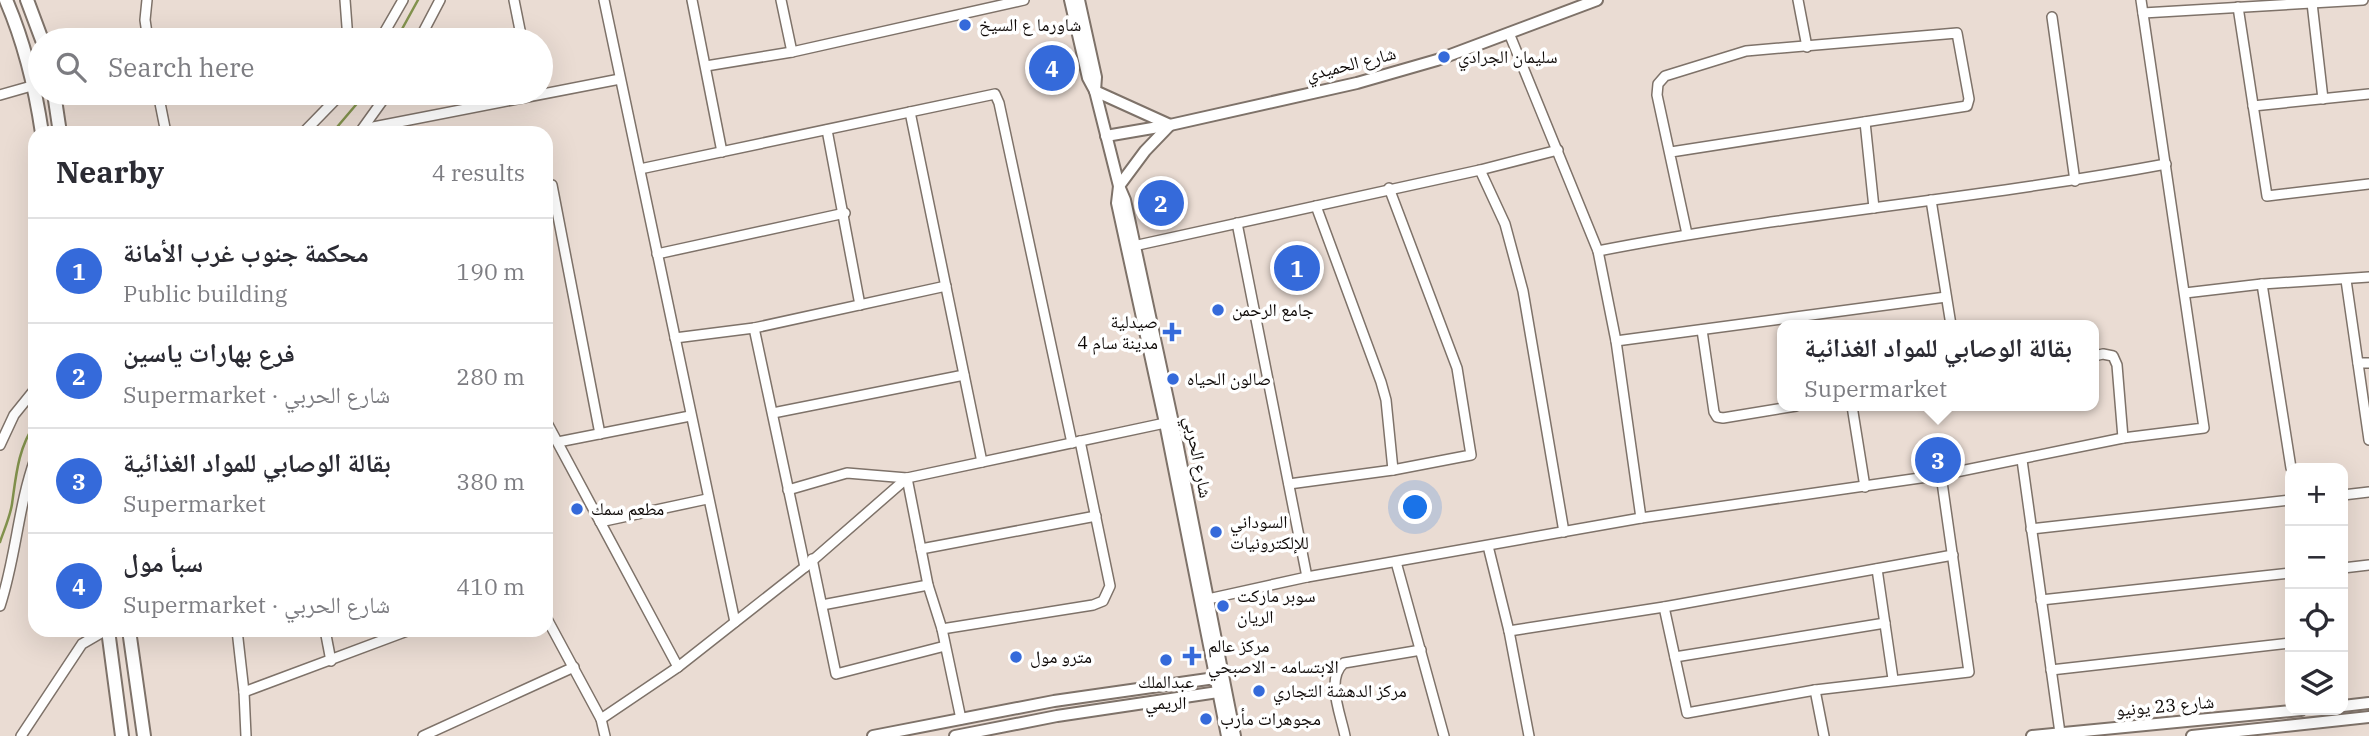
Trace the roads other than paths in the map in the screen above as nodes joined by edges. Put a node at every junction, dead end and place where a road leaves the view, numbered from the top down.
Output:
1 (6, 0) edge
2 (27, 0) edge
3 (147, 0) edge
4 (345, 0) edge
5 (403, 0) edge
6 (440, 0) edge
7 (514, 0) edge
8 (604, 0) edge
9 (692, 0) edge
10 (781, 0) edge
11 (1024, 0) edge
12 (1070, 0) edge
13 (1079, 0) edge
14 (1597, 0) edge
15 (1798, 0) edge
16 (2141, 0) edge
17 (2363, 0) edge
18 (2312, 3) junction
19 (978, 5) edge
20 (2238, 7) junction
21 (2143, 13) junction
22 (2052, 17) dead end
23 (38, 28) edge
24 (146, 28) edge
25 (347, 28) edge
26 (387, 28) edge
27 (425, 28) edge
28 (520, 28) edge
29 (1509, 33) junction
30 (1807, 47) junction
31 (792, 52) junction
32 (28, 60) edge
33 (706, 66) junction
34 (620, 79) junction
35 (28, 87) edge
36 (553, 91) edge
37 (1095, 91) junction
38 (2369, 94) edge
39 (0, 95) edge
40 (2323, 99) junction
41 (38, 105) edge
42 (56, 105) edge
43 (160, 105) edge
44 (330, 105) edge
45 (379, 105) edge
46 (485, 105) edge
47 (2253, 106) junction
48 (910, 112) junction
49 (1865, 122) junction
50 (1170, 125) junction
51 (40, 126) edge
52 (60, 126) edge
53 (165, 126) edge
54 (310, 126) edge
55 (364, 126) edge
56 (385, 126) edge
57 (827, 130) junction
58 (1106, 136) junction
59 (1558, 150) junction
60 (722, 152) junction
61 (1671, 152) junction
62 (2166, 164) junction
63 (640, 169) junction
64 (1480, 170) junction
65 (2075, 181) junction
66 (2369, 184) edge
67 (1119, 186) junction
68 (1390, 188) junction
69 (1931, 200) junction
70 (553, 205) edge
71 (1316, 206) junction
72 (1874, 208) junction
73 (845, 213) junction
74 (1237, 223) junction
75 (1687, 234) junction
76 (1131, 247) junction
77 (1598, 251) junction
78 (657, 254) junction
79 (2369, 278) edge
80 (2346, 280) junction
81 (2262, 284) junction
82 (946, 286) junction
83 (2185, 293) junction
84 (1946, 296) junction
85 (860, 305) junction
86 (1950, 320) edge
87 (754, 328) junction
88 (1702, 330) junction
89 (676, 338) junction
90 (1616, 341) junction
91 (2099, 355) edge
92 (2358, 363) junction
93 (2369, 363) edge
94 (964, 375) junction
95 (28, 398) edge
96 (1777, 409) edge
97 (1853, 411) edge
98 (772, 413) junction
99 (690, 416) junction
100 (1165, 423) junction
101 (553, 433) edge
102 (600, 434) junction
103 (2123, 439) junction
104 (2369, 440) edge
105 (558, 442) junction
106 (1076, 442) junction
107 (0, 444) edge
108 (2022, 460) junction
109 (982, 462) junction
110 (2290, 463) edge
111 (1393, 470) junction
112 (1941, 475) junction
113 (28, 478) edge
114 (907, 478) junction
115 (1289, 484) junction
116 (1864, 487) junction
117 (788, 490) junction
118 (2369, 492) edge
119 (2348, 494) edge
120 (707, 499) junction
121 (2285, 501) edge
122 (1096, 516) junction
123 (1641, 518) junction
124 (600, 522) junction
125 (2031, 529) junction
126 (1564, 532) junction
127 (1488, 546) junction
128 (921, 549) junction
129 (1953, 555) junction
130 (1396, 562) junction
131 (809, 563) junction
132 (2369, 565) edge
133 (2348, 567) edge
134 (1877, 569) junction
135 (2285, 574) edge
136 (1307, 577) junction
137 (928, 585) junction
138 (1208, 599) junction
139 (2041, 600) junction
140 (822, 605) junction
141 (0, 606) edge
142 (1664, 607) junction
143 (734, 622) junction
144 (1885, 623) junction
145 (943, 629) junction
146 (553, 630) edge
147 (1509, 631) junction
148 (94, 637) edge
149 (108, 637) edge
150 (130, 637) edge
151 (238, 637) edge
152 (326, 637) edge
153 (392, 637) edge
154 (2285, 644) edge
155 (945, 646) junction
156 (1421, 650) junction
157 (1675, 657) junction
158 (331, 661) junction
159 (573, 667) junction
160 (678, 667) junction
161 (2050, 670) junction
162 (1215, 678) junction
163 (1894, 680) junction
164 (1815, 690) junction
165 (244, 692) junction
166 (1218, 692) junction
167 (1054, 701) junction
168 (2369, 703) edge
169 (2348, 705) edge
170 (2285, 712) edge
171 (1057, 716) junction
172 (2369, 717) edge
173 (601, 719) junction
174 (961, 719) junction
175 (2263, 732) edge
176 (2060, 733) junction
177 (973, 734) edge
178 (21, 736) edge
179 (122, 736) edge
180 (144, 736) edge
181 (246, 736) edge
182 (423, 736) edge
183 (605, 736) edge
184 (877, 736) edge
185 (955, 736) edge
186 (1227, 736) edge
187 (1235, 736) edge
188 (1345, 736) edge
189 (1444, 736) edge
190 (1529, 736) edge
191 (1824, 736) edge
192 (2032, 736) edge
193 (2192, 736) edge

1 - 32 main road
2 - 23 main road
3 - 24 street
4 - 25 street
5 - 26 street
6 - 27 street
7 - 28 street
8 - 34 street
9 - 33 street
10 - 31 street
11 - 19 street
12 - 37 street, شارع الحربي
13 - 37 street, شارع الحربي
14 - 29 street, شارع الحميدي
15 - 30 street
16 - 21 street
17 - 18 street
18 - 20 street
18 - 40 street
19 - 31 street
20 - 21 street
20 - 47 street
21 - 62 street
22 - 65 street
29 - 50 street, شارع الحميدي
29 - 59 street
30 - 49 street
30 - 61 street
31 - 33 street
33 - 60 street
34 - 36 street
34 - 63 street
35 - 39 street
37 - 50 street
37 - 58 street, شارع الحربي
38 - 40 street
40 - 47 street
41 - 51 main road
42 - 52 main road
43 - 53 street
44 - 54 street
45 - 55 street
46 - 56 street
47 - 66 street
48 - 57 street
48 - 82 street
48 - 106 street
49 - 61 street
49 - 72 street
50 - 58 street, شارع الحميدي
50 - 67 street
57 - 60 street
57 - 73 street
58 - 67 street, شارع الحربي
59 - 64 street
59 - 77 street
60 - 63 street
61 - 75 street
62 - 65 street
62 - 83 street
63 - 78 street
64 - 68 street
64 - 126 street
65 - 69 street
67 - 76 street, شارع الحربي
68 - 71 street
68 - 111 street
69 - 72 street
69 - 84 street
70 - 102 street
71 - 74 street
71 - 111 street
72 - 75 street
73 - 78 street
73 - 85 street
74 - 76 street
74 - 115 street
75 - 77 street
76 - 100 street, شارع الحربي
76 - 138 street, شارع الحربي
77 - 90 street
78 - 89 street
79 - 80 street
80 - 81 street
80 - 92 street
81 - 83 street
81 - 110 street
82 - 85 street
82 - 94 street
83 - 103 street
84 - 86 street
84 - 88 street
85 - 87 street
87 - 89 street
87 - 98 street
88 - 90 street
88 - 96 street
89 - 99 street
90 - 123 street
91 - 103 street
92 - 93 street
92 - 104 street
94 - 98 street
94 - 109 street
95 - 107 street
97 - 116 street
98 - 117 street
99 - 102 street
99 - 120 street
100 - 106 street
100 - 162 street, شارع الحربي
101 - 105 street
102 - 105 street
103 - 108 street
105 - 124 street
106 - 109 street
106 - 122 street
108 - 112 street
108 - 125 street
109 - 114 street
111 - 115 street
112 - 116 street
112 - 129 street
113 - 141 street
114 - 117 street
114 - 128 street
114 - 131 street
115 - 136 street
116 - 123 street
117 - 131 street
118 - 119 street
120 - 124 street
120 - 143 street
121 - 125 street
122 - 128 street
122 - 145 street
123 - 126 street
124 - 160 street
125 - 139 street
126 - 127 street
127 - 130 street
127 - 147 street
128 - 137 street
129 - 134 street
129 - 163 street
130 - 136 street
130 - 156 street
131 - 140 street
131 - 143 street
132 - 133 street
134 - 142 street
134 - 144 street
135 - 139 street
136 - 138 street
137 - 140 street
137 - 145 street
138 - 187 street, شارع الحربي
139 - 161 street
140 - 155 street
142 - 147 street
142 - 157 street
143 - 160 street
144 - 157 street
144 - 163 street
145 - 155 street
146 - 159 street
147 - 190 street
148 - 178 street
149 - 179 main road
150 - 180 main road
151 - 165 street
152 - 158 street
153 - 158 street
154 - 161 street
155 - 174 street
156 - 188 street
156 - 189 street
157 - 164 street
158 - 165 street
159 - 173 street
159 - 182 street
160 - 173 street
161 - 176 street
162 - 166 street, شارع الحربي
162 - 167 street
163 - 164 street
164 - 191 street
165 - 181 street
166 - 171 street
166 - 186 street, شارع الحربي
167 - 171 street
167 - 174 street
168 - 169 street
170 - 176 street, شارع 23 يونيو
171 - 177 street
172 - 175 street
173 - 183 street
174 - 184 street
175 - 193 street
176 - 192 street, شارع 23 يونيو
177 - 185 street

